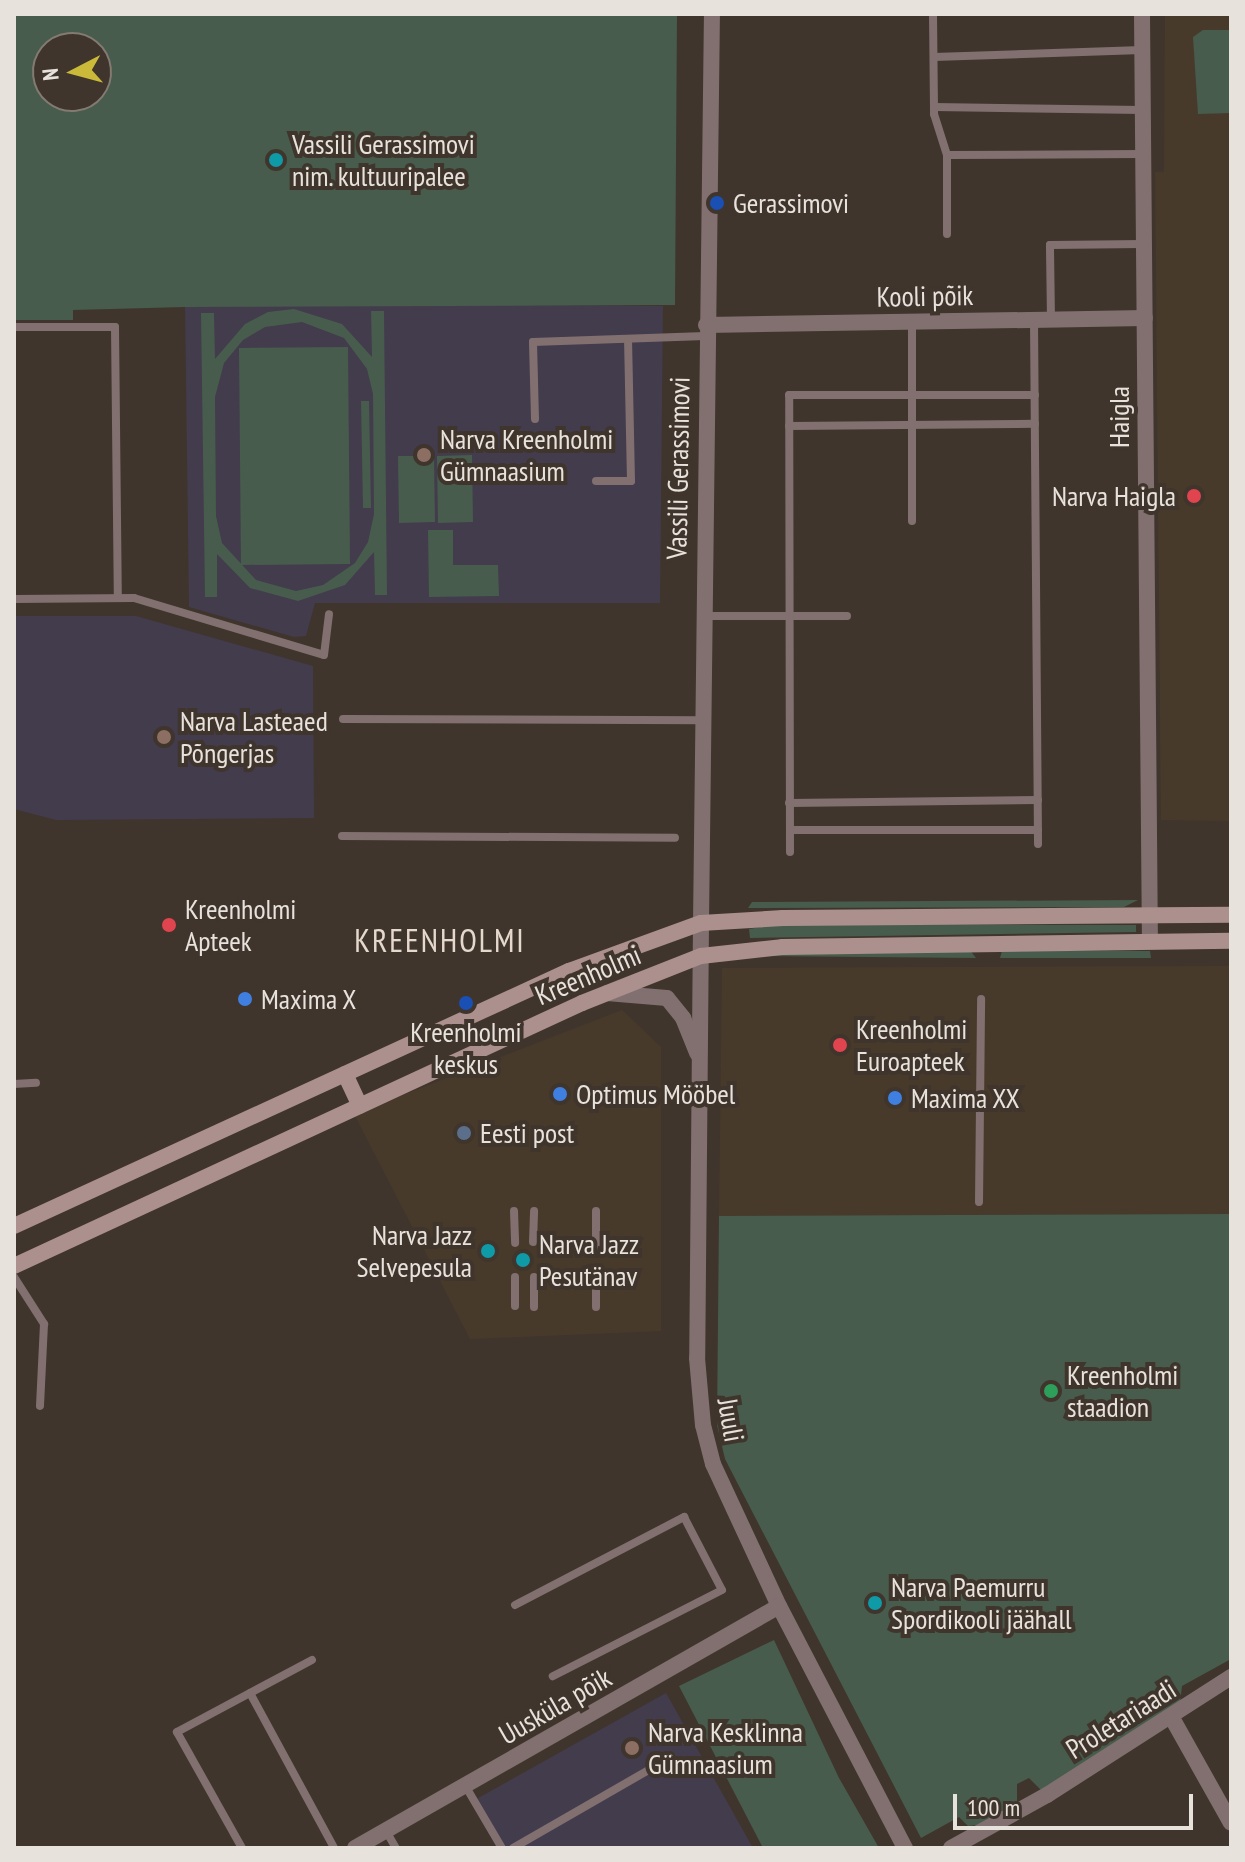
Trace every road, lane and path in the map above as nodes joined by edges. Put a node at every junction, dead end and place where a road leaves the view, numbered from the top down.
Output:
1 (712, 14) edge
2 (933, 14) edge
3 (1142, 14) edge
4 (1142, 50) junction
5 (934, 57) junction
6 (934, 107) junction
7 (1143, 110) junction
8 (1143, 154) junction
9 (947, 155) junction
10 (947, 234) dead end
11 (1144, 244) junction
12 (1145, 318) junction
13 (1043, 320) junction
14 (912, 322) junction
15 (14, 327) edge
16 (706, 330) junction
17 (628, 339) junction
18 (912, 395) junction
19 (1035, 395) junction
20 (535, 419) dead end
21 (1035, 424) junction
22 (912, 425) junction
23 (789, 426) junction
24 (596, 481) dead end
25 (912, 521) dead end
26 (118, 597) junction
27 (14, 599) edge
28 (329, 614) dead end
29 (703, 616) junction
30 (788, 616) junction
31 (847, 616) dead end
32 (343, 719) dead end
33 (702, 720) junction
34 (1038, 800) junction
35 (789, 803) junction
36 (790, 830) junction
37 (1038, 830) junction
38 (342, 836) dead end
39 (675, 838) dead end
40 (1038, 844) dead end
41 (790, 852) dead end
42 (1150, 915) junction
43 (1231, 915) edge
44 (701, 923) junction
45 (1150, 941) junction
46 (1231, 941) edge
47 (701, 956) junction
48 (607, 993) junction
49 (981, 999) dead end
50 (701, 1062) junction
51 (345, 1074) junction
52 (36, 1083) dead end
53 (14, 1084) edge
54 (360, 1106) junction
55 (979, 1202) dead end
56 (514, 1211) dead end
57 (534, 1211) dead end
58 (596, 1211) dead end
59 (14, 1226) edge
60 (533, 1242) dead end
61 (515, 1243) dead end
62 (596, 1253) dead end
63 (14, 1266) edge
64 (596, 1275) dead end
65 (14, 1277) edge
66 (515, 1277) dead end
67 (534, 1277) dead end
68 (515, 1306) dead end
69 (534, 1307) dead end
70 (596, 1307) dead end
71 (40, 1406) dead end
72 (515, 1605) dead end
73 (779, 1606) junction
74 (312, 1660) dead end
75 (553, 1676) dead end
76 (1231, 1677) edge
77 (250, 1693) junction
78 (1172, 1718) junction
79 (671, 1757) dead end
80 (466, 1787) junction
81 (1231, 1823) edge
82 (386, 1831) junction
83 (516, 1847) edge
84 (242, 1848) edge
85 (334, 1848) edge
86 (355, 1848) edge
87 (396, 1848) edge
88 (502, 1848) edge
89 (905, 1848) edge
90 (951, 1848) edge

1 - 16 street, Vassili Gerassimovi
2 - 5 lane
3 - 4 street, Haigla
4 - 5 lane
4 - 7 street, Haigla
5 - 6 lane
6 - 7 lane
6 - 9 lane
7 - 8 street, Haigla
8 - 9 lane
8 - 11 street, Haigla
9 - 10 lane
11 - 12 street, Haigla
11 - 13 lane
12 - 13 street, Kooli põik
12 - 42 street, Haigla
13 - 14 street, Kooli põik
13 - 19 lane
14 - 16 street, Kooli põik
14 - 18 lane
15 - 26 lane
16 - 17 lane
16 - 29 street, Vassili Gerassimovi
17 - 20 lane
17 - 24 lane
18 - 19 lane
18 - 22 lane
18 - 23 lane
19 - 21 lane
21 - 22 lane
21 - 34 lane
22 - 23 lane
22 - 25 lane
23 - 30 lane
26 - 27 lane
26 - 28 lane
29 - 30 lane
29 - 33 street, Vassili Gerassimovi
30 - 31 lane
30 - 35 lane
32 - 33 lane
33 - 44 street, Vassili Gerassimovi
34 - 35 lane
34 - 37 lane
35 - 36 lane
36 - 37 lane
36 - 41 lane
37 - 40 lane
38 - 39 lane
42 - 43 main road, Kreenholmi
42 - 44 main road, Kreenholmi
42 - 45 street, Haigla
44 - 47 street, Vassili Gerassimovi
44 - 51 main road, Kreenholmi
45 - 46 main road, Kreenholmi
45 - 47 main road, Kreenholmi
47 - 48 main road, Kreenholmi
47 - 50 street, Juuli
48 - 50 street
48 - 54 main road, Kreenholmi
49 - 55 lane
50 - 73 street, Juuli
51 - 54 main road
51 - 59 main road, Kreenholmi
52 - 53 lane
54 - 63 main road, Kreenholmi
56 - 61 lane
57 - 60 lane
58 - 62 lane
64 - 70 lane
65 - 71 lane
66 - 68 lane
67 - 69 lane
72 - 75 lane
73 - 80 street, Uusküla põik
73 - 89 street, Juuli
74 - 77 lane
76 - 78 street, Proletariaadi
77 - 84 lane
77 - 85 lane
78 - 81 street
78 - 90 street, Proletariaadi
79 - 83 lane
80 - 82 street, Uusküla põik
80 - 88 lane
82 - 86 street, Uusküla põik
82 - 87 lane

